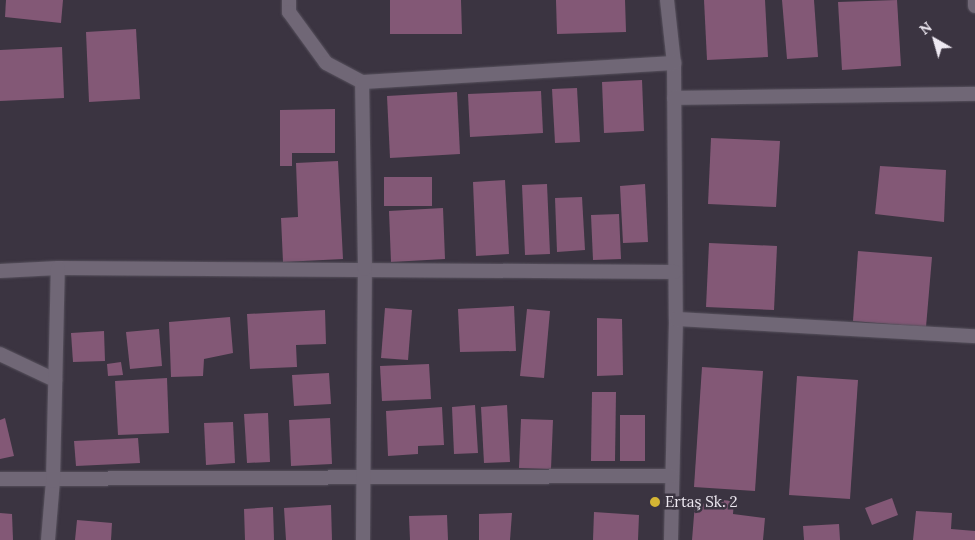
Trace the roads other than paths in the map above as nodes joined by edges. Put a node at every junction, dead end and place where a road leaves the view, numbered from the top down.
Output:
1 (289, 0) edge
2 (667, 0) edge
3 (975, 0) edge
4 (975, 6) edge
5 (674, 63) junction
6 (362, 82) junction
7 (975, 94) edge
8 (674, 98) junction
9 (58, 268) junction
10 (365, 269) junction
11 (0, 271) edge
12 (675, 272) junction
13 (676, 319) junction
14 (975, 336) edge
15 (0, 354) edge
16 (55, 380) junction
17 (365, 476) junction
18 (672, 476) junction
19 (0, 478) edge
20 (53, 481) junction
21 (48, 540) edge
22 (362, 540) edge
23 (671, 540) edge

1 - 6 street
2 - 5 street
3 - 4 street
5 - 6 street
5 - 8 street
6 - 10 street
7 - 8 street
8 - 12 street
9 - 10 street
9 - 11 street
9 - 16 street
10 - 12 street
10 - 17 street
12 - 13 street
13 - 14 street
13 - 18 street
15 - 16 street
16 - 20 street
17 - 18 street
17 - 20 street
17 - 22 street
18 - 23 street
19 - 20 street
20 - 21 street

